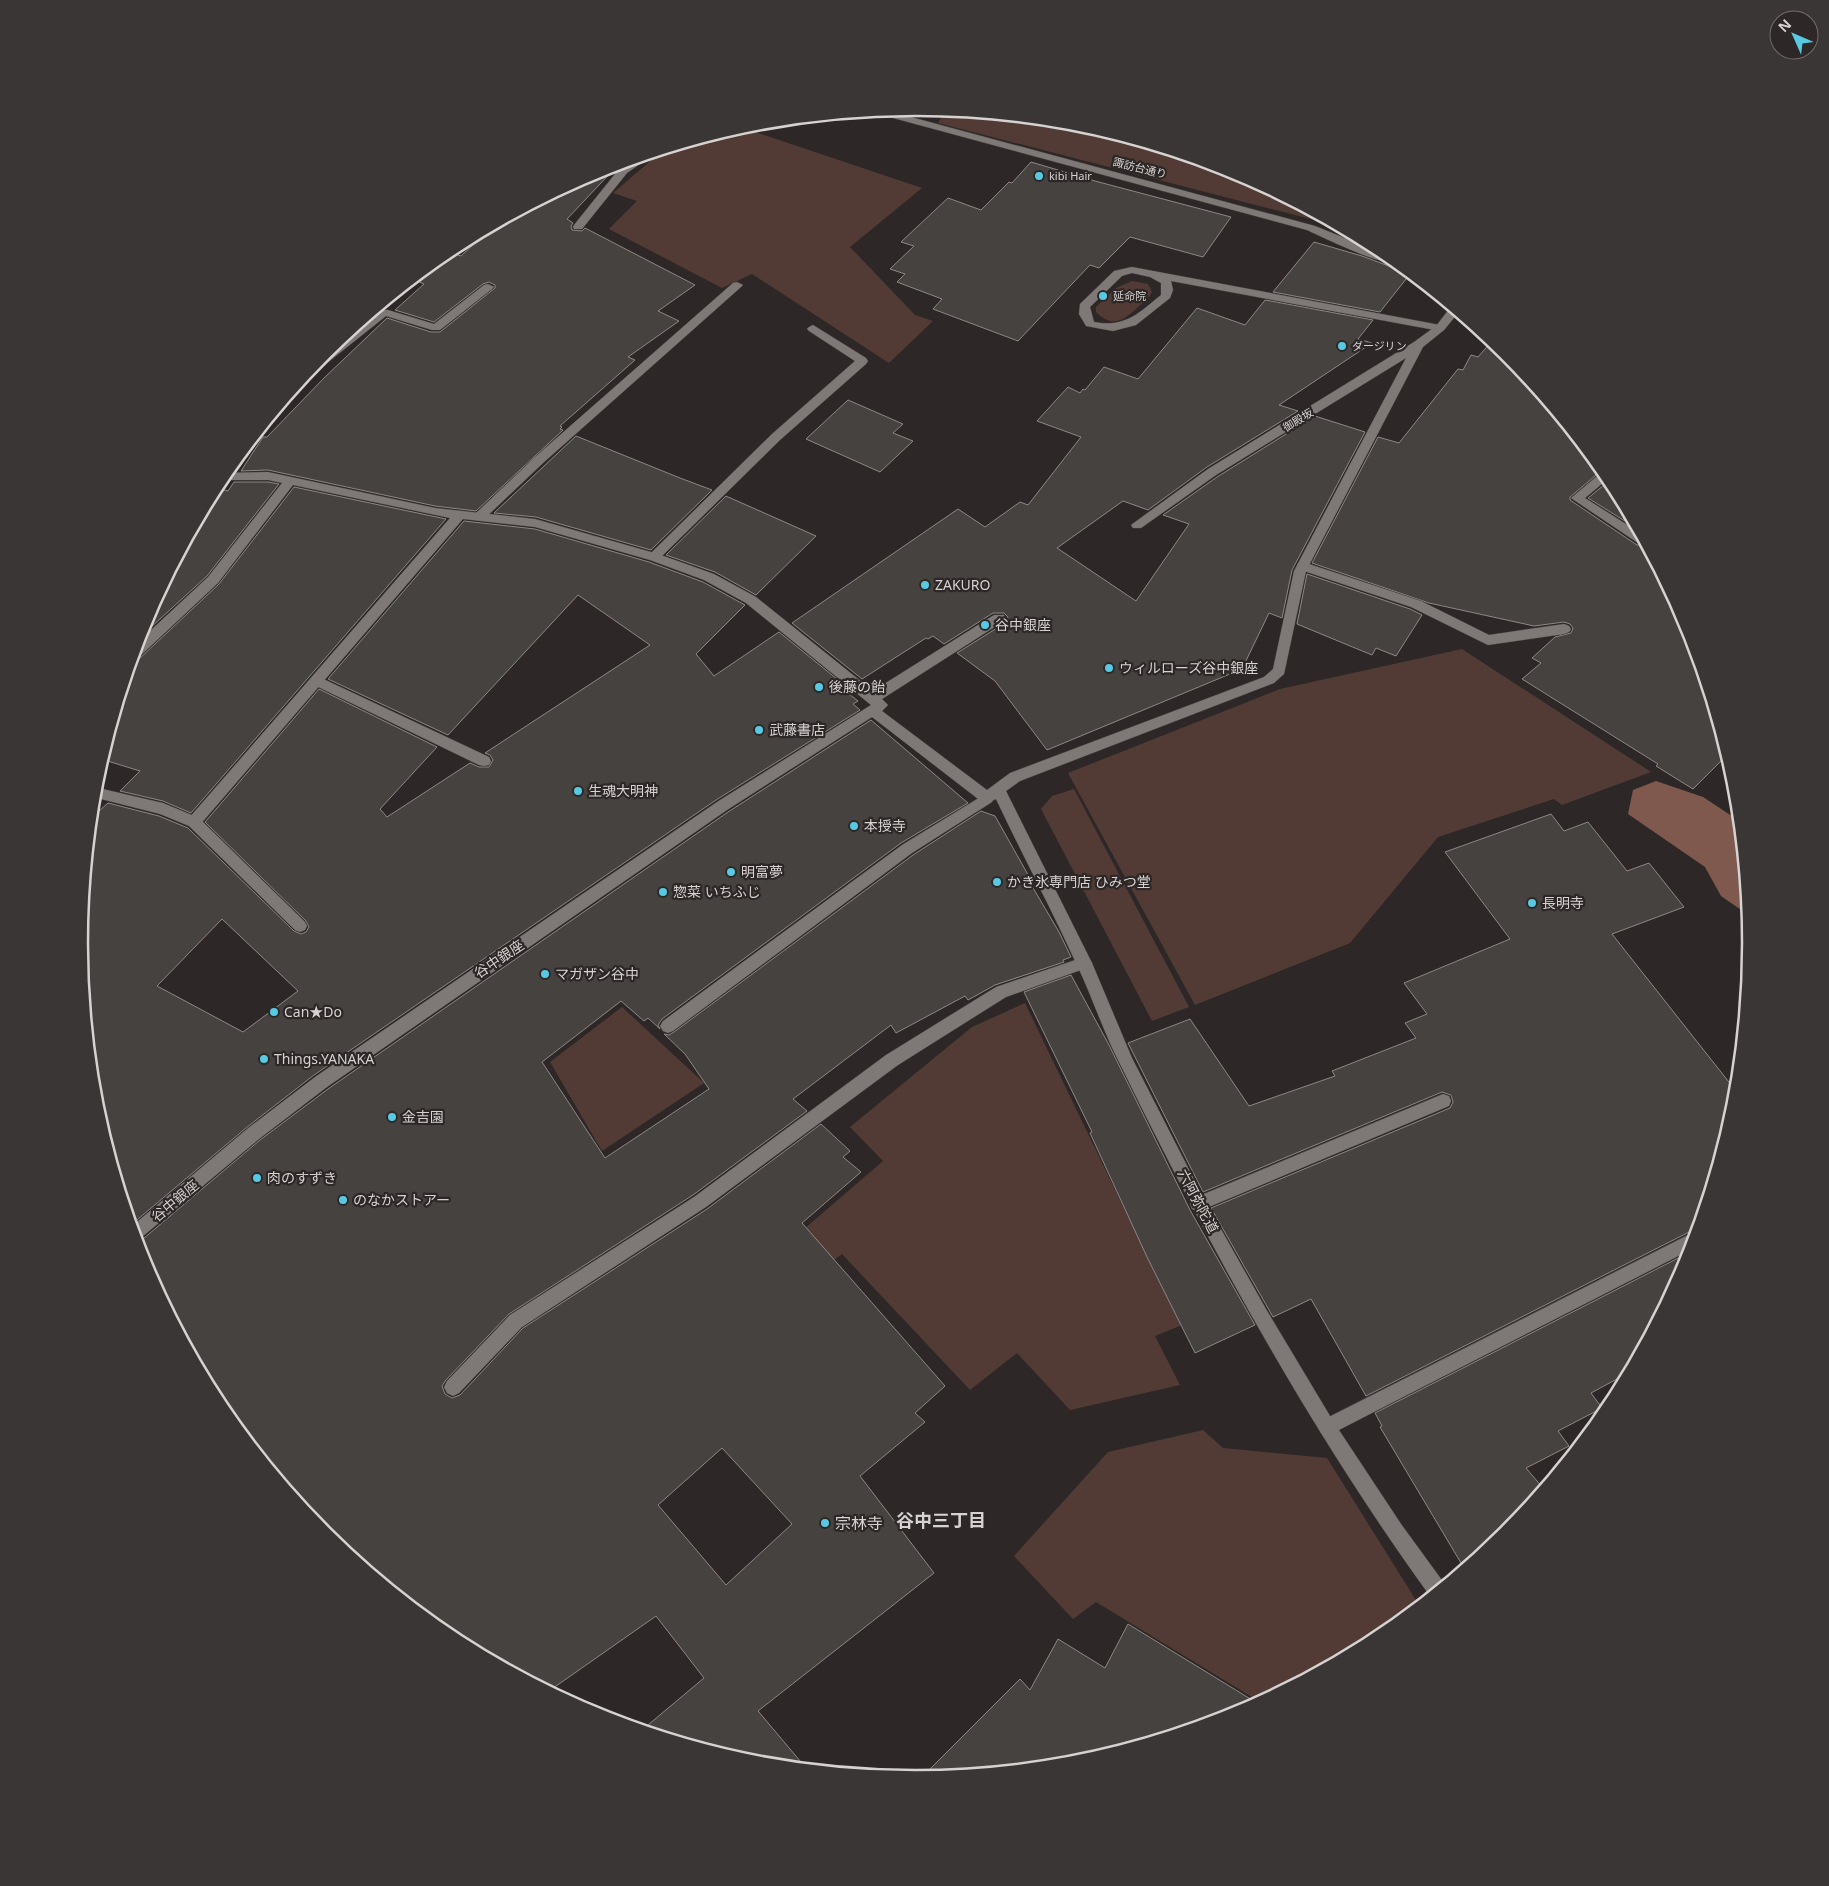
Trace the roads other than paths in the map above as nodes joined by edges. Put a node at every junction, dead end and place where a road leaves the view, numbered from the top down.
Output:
1 (897, 117) edge
2 (627, 168) edge
3 (578, 226) dead end
4 (1371, 253) edge
5 (1153, 274) junction
6 (737, 285) dead end
7 (488, 287) dead end
8 (1451, 314) edge
9 (1440, 328) junction
10 (814, 329) dead end
11 (351, 338) edge
12 (1418, 346) junction
13 (232, 477) edge
14 (1599, 480) edge
15 (290, 481) junction
16 (460, 516) junction
17 (479, 518) junction
18 (1137, 525) dead end
19 (1633, 534) edge
20 (654, 557) junction
21 (1303, 566) junction
22 (999, 618) dead end
23 (1564, 629) dead end
24 (143, 646) edge
25 (317, 681) junction
26 (876, 705) junction
27 (484, 761) dead end
28 (101, 794) edge
29 (993, 794) junction
30 (194, 822) junction
31 (300, 926) dead end
32 (1084, 963) junction
33 (668, 1026) dead end
34 (1444, 1101) dead end
35 (1198, 1204) junction
36 (139, 1231) edge
37 (1684, 1245) edge
38 (453, 1388) dead end
39 (1327, 1428) junction
40 (1434, 1586) edge

1 - 4 street, 諏訪台通り
2 - 3 street
5 - 5 street
5 - 9 street
6 - 17 street
7 - 11 street
8 - 9 street, 御殿坂
9 - 12 street, 御殿坂
10 - 20 street
12 - 18 street, 御殿坂
12 - 21 street
13 - 15 street
14 - 19 street
15 - 16 street
15 - 24 street
16 - 17 street
16 - 25 street
17 - 20 street
20 - 26 street
21 - 23 street
21 - 29 street
22 - 26 street, 谷中銀座
25 - 27 street
25 - 30 street
26 - 29 street
26 - 36 street, 谷中銀座
28 - 30 street
29 - 32 street, 六阿弥陀道
29 - 33 street
30 - 31 street
32 - 35 street, 六阿弥陀道
32 - 38 street
34 - 35 street
35 - 39 street, 六阿弥陀道
37 - 39 street
39 - 40 street, 六阿弥陀道

